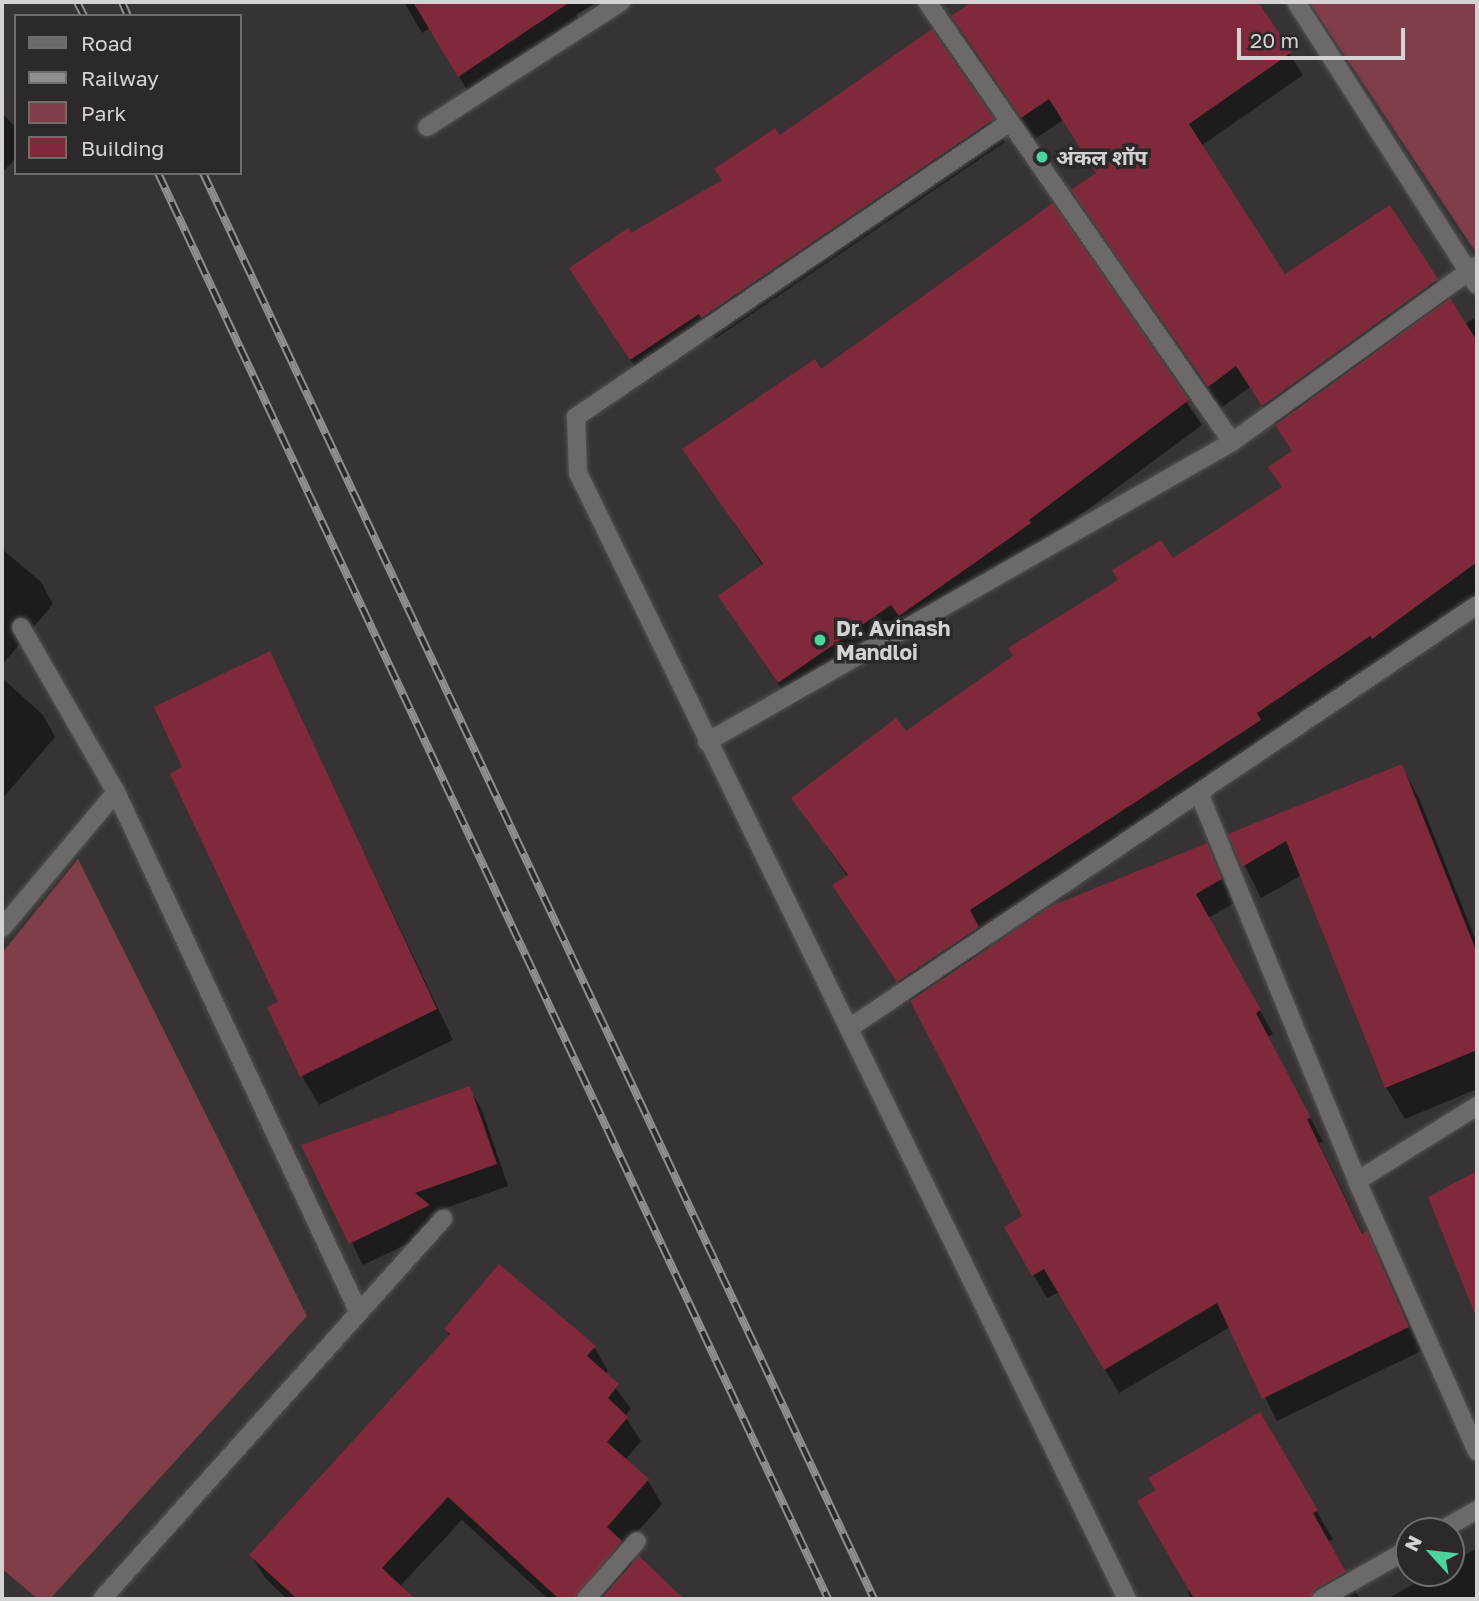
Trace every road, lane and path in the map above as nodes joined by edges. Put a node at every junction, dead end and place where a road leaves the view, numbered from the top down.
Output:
1 (621, 2) edge
2 (928, 2) edge
3 (1296, 2) edge
4 (1010, 122) junction
5 (427, 127) dead end
6 (1474, 274) edge
7 (1232, 442) junction
8 (1477, 605) edge
9 (21, 627) dead end
10 (707, 742) junction
11 (116, 792) junction
12 (1199, 793) junction
13 (2, 928) edge
14 (851, 1027) junction
15 (1477, 1106) edge
16 (1357, 1181) junction
17 (443, 1219) dead end
18 (358, 1311) junction
19 (1472, 1424) edge
20 (1477, 1452) edge
21 (637, 1541) dead end
22 (1395, 1557) edge
23 (102, 1599) edge
24 (586, 1599) edge
25 (1127, 1599) edge
26 (1321, 1599) edge

1 - 5 street
2 - 4 street
3 - 6 street
4 - 7 street
4 - 10 street
6 - 7 street
7 - 10 street
8 - 12 street
9 - 11 street
10 - 14 street
11 - 13 street
11 - 18 street
12 - 14 street
12 - 16 street
14 - 25 street
15 - 16 street
16 - 19 street
17 - 18 street
18 - 23 street
19 - 20 street
21 - 24 street
22 - 26 street

